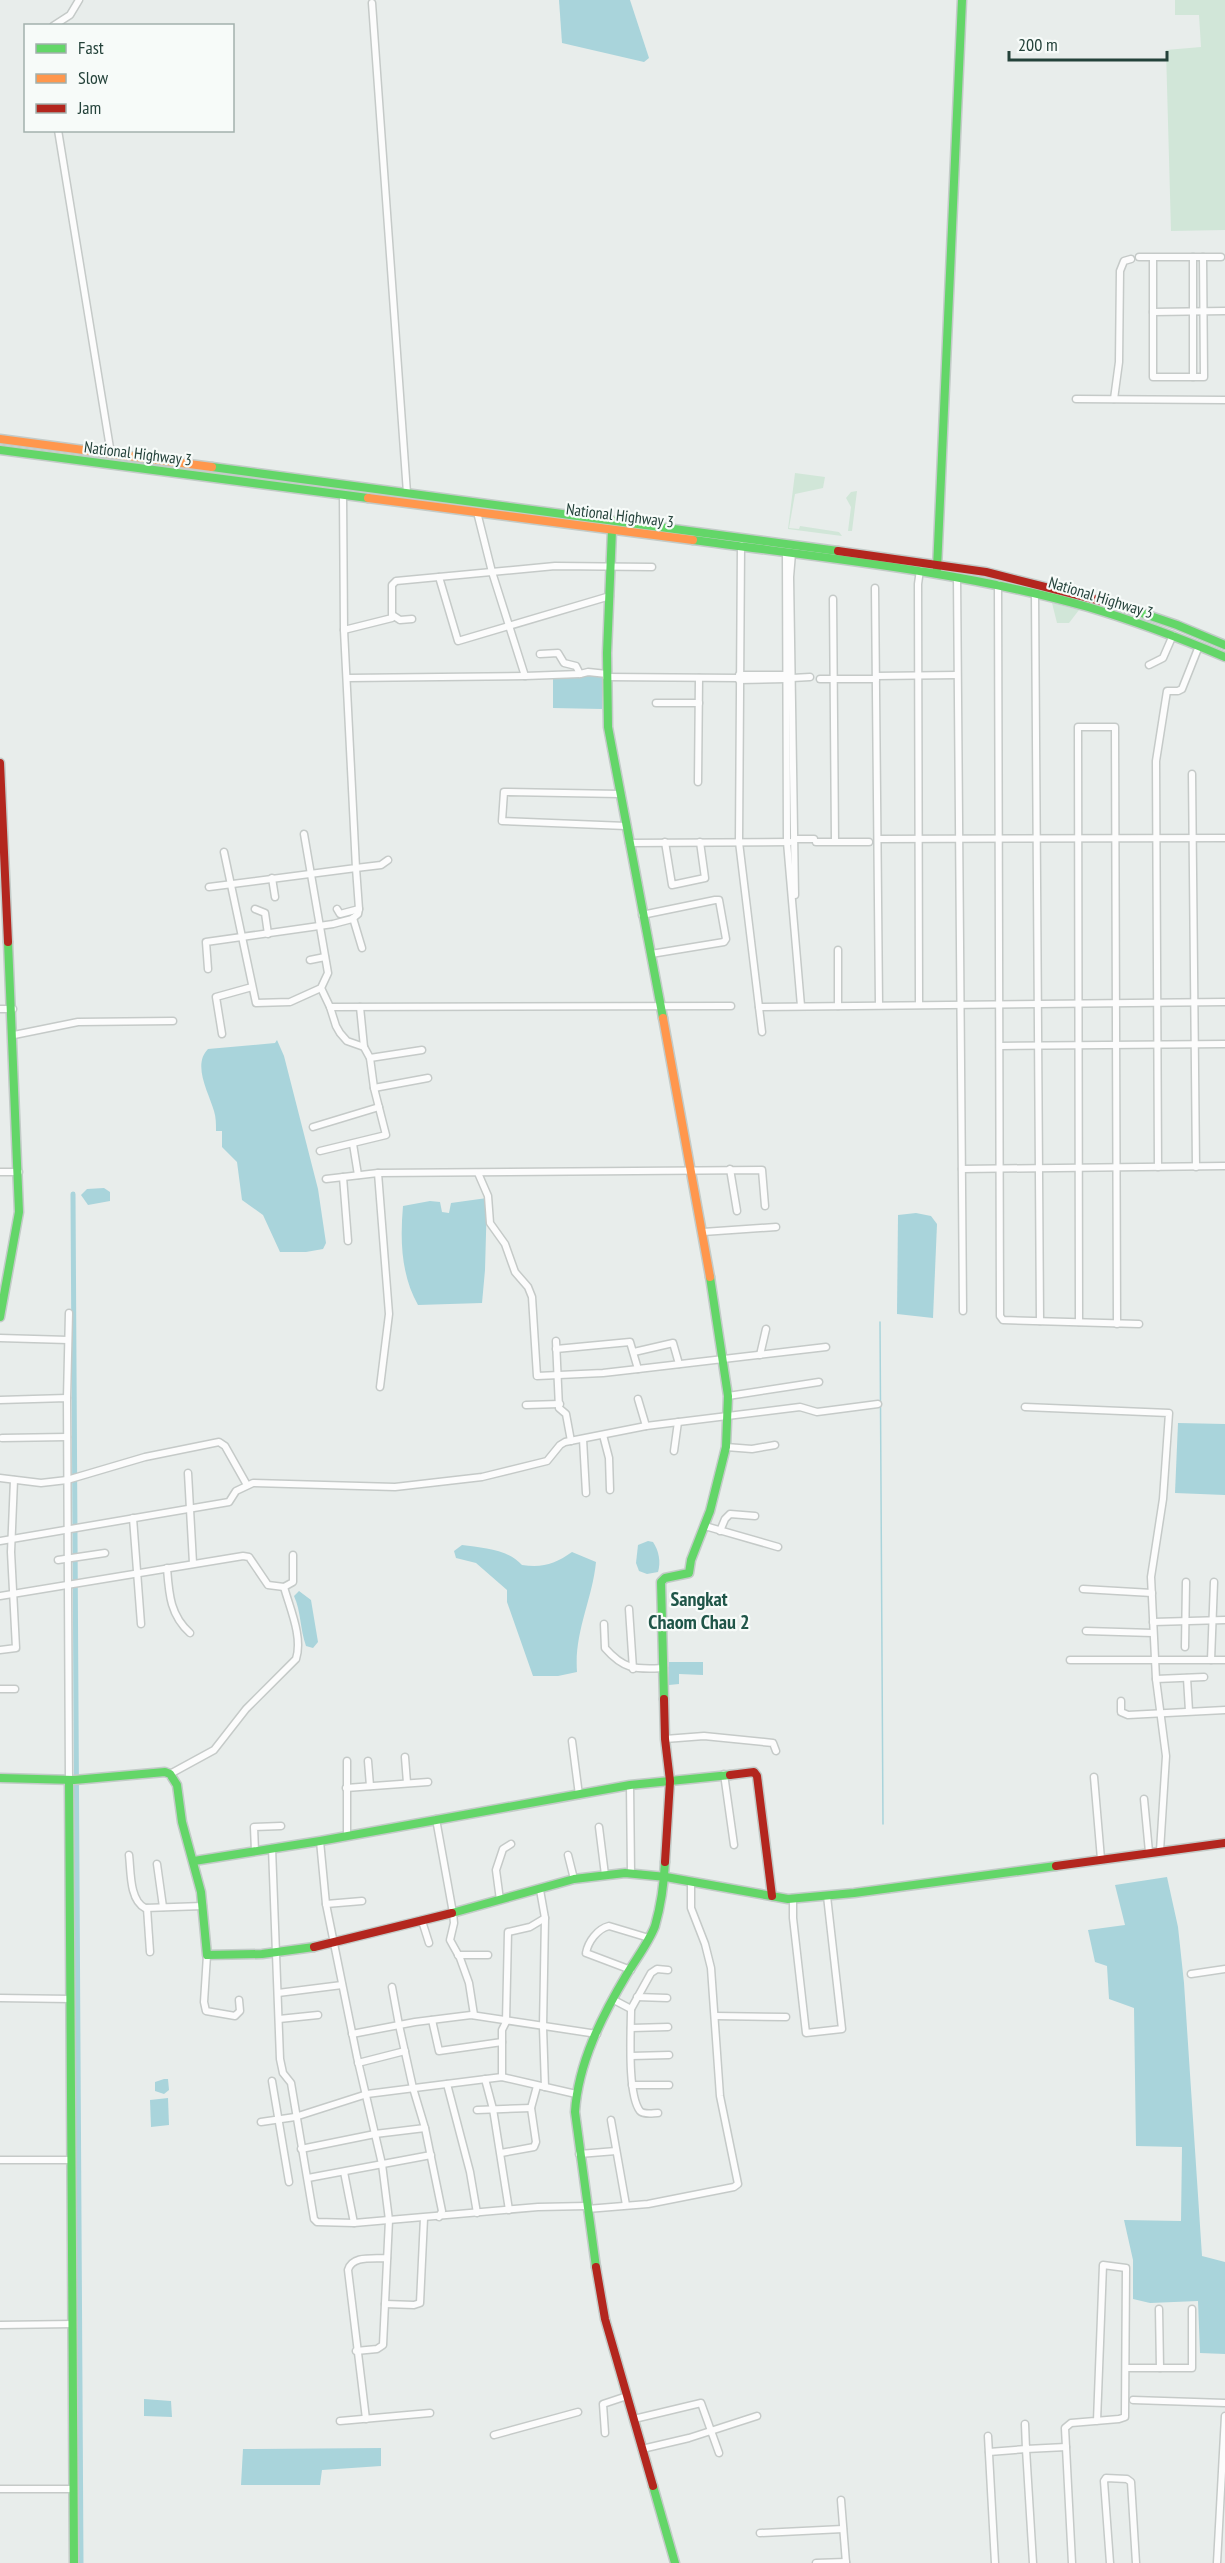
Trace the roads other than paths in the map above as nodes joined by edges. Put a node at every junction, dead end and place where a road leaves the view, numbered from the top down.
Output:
1 (79, 0) edge
2 (962, 0) edge
3 (372, 3) dead end
4 (56, 24) edge
5 (58, 132) edge
6 (1139, 257) dead end
7 (1193, 257) junction
8 (1203, 257) junction
9 (1221, 257) dead end
10 (1153, 258) junction
11 (1131, 259) dead end
12 (1193, 311) junction
13 (1204, 311) junction
14 (1225, 311) edge
15 (1153, 312) junction
16 (1193, 377) junction
17 (1076, 399) dead end
18 (1114, 399) junction
19 (1225, 400) edge
20 (0, 439) edge
21 (0, 450) edge
22 (111, 454) junction
23 (407, 493) junction
24 (344, 495) junction
25 (477, 512) junction
26 (612, 530) junction
27 (741, 541) junction
28 (789, 553) junction
29 (922, 562) junction
30 (938, 564) junction
31 (611, 565) junction
32 (652, 567) dead end
33 (920, 571) junction
34 (492, 572) junction
35 (936, 573) junction
36 (439, 577) junction
37 (957, 577) junction
38 (998, 584) junction
39 (875, 588) dead end
40 (1035, 592) junction
41 (610, 596) junction
42 (833, 599) dead end
43 (394, 616) junction
44 (412, 619) dead end
45 (510, 627) junction
46 (344, 630) junction
47 (1173, 635) junction
48 (1225, 645) edge
49 (1199, 646) junction
50 (540, 654) dead end
51 (1225, 657) edge
52 (1149, 665) dead end
53 (580, 674) junction
54 (918, 675) junction
55 (957, 675) junction
56 (525, 676) junction
57 (607, 676) junction
58 (789, 677) junction
59 (810, 677) dead end
60 (348, 678) junction
61 (699, 678) junction
62 (739, 678) junction
63 (876, 678) junction
64 (820, 679) dead end
65 (833, 679) junction
66 (656, 703) dead end
67 (699, 703) junction
68 (0, 763) edge
69 (1192, 774) dead end
70 (698, 782) dead end
71 (620, 794) junction
72 (626, 826) junction
73 (304, 834) dead end
74 (1038, 838) junction
75 (1225, 838) edge
76 (878, 839) junction
77 (918, 839) junction
78 (959, 839) junction
79 (998, 839) junction
80 (1078, 839) junction
81 (1116, 839) junction
82 (1155, 839) junction
83 (1193, 839) junction
84 (739, 840) junction
85 (791, 840) junction
86 (835, 841) junction
87 (665, 842) junction
88 (700, 842) junction
89 (869, 842) dead end
90 (629, 843) junction
91 (2, 845) edge
92 (224, 852) dead end
93 (388, 860) dead end
94 (356, 868) junction
95 (311, 873) junction
96 (272, 878) junction
97 (231, 885) junction
98 (209, 887) dead end
99 (275, 897) dead end
100 (255, 909) dead end
101 (337, 909) dead end
102 (359, 909) junction
103 (642, 915) junction
104 (353, 918) junction
105 (320, 926) junction
106 (268, 934) junction
107 (242, 937) junction
108 (362, 948) dead end
109 (838, 950) dead end
110 (651, 954) junction
111 (325, 957) junction
112 (310, 960) dead end
113 (208, 969) dead end
114 (252, 987) junction
115 (321, 988) junction
116 (1195, 1002) junction
117 (1225, 1002) edge
118 (1117, 1003) junction
119 (1157, 1003) junction
120 (918, 1004) junction
121 (960, 1004) junction
122 (999, 1004) junction
123 (1038, 1004) junction
124 (1079, 1004) junction
125 (661, 1005) junction
126 (879, 1005) junction
127 (731, 1006) dead end
128 (801, 1006) junction
129 (838, 1006) junction
130 (330, 1007) junction
131 (360, 1007) junction
132 (759, 1007) junction
133 (0, 1009) edge
134 (13, 1009) junction
135 (173, 1021) dead end
136 (762, 1032) dead end
137 (222, 1034) dead end
138 (14, 1035) junction
139 (1195, 1044) junction
140 (1225, 1044) edge
141 (1117, 1045) junction
142 (1157, 1045) junction
143 (1000, 1046) junction
144 (1038, 1046) junction
145 (1079, 1046) junction
146 (364, 1047) junction
147 (422, 1050) dead end
148 (370, 1058) junction
149 (428, 1078) dead end
150 (374, 1088) junction
151 (379, 1107) junction
152 (313, 1127) dead end
153 (353, 1144) junction
154 (320, 1151) dead end
155 (1225, 1166) edge
156 (1117, 1167) junction
157 (1158, 1167) junction
158 (1196, 1167) junction
159 (1000, 1168) junction
160 (1039, 1168) junction
161 (1079, 1168) junction
162 (730, 1169) junction
163 (962, 1169) junction
164 (691, 1170) junction
165 (0, 1172) edge
166 (19, 1172) junction
167 (378, 1173) junction
168 (478, 1173) junction
169 (358, 1175) junction
170 (343, 1177) junction
171 (327, 1179) dead end
172 (765, 1206) dead end
173 (737, 1211) dead end
174 (777, 1227) dead end
175 (703, 1232) junction
176 (348, 1241) dead end
177 (4, 1281) edge
178 (963, 1311) dead end
179 (69, 1313) dead end
180 (0, 1317) edge
181 (1040, 1321) junction
182 (1079, 1322) junction
183 (1117, 1324) junction
184 (1139, 1324) dead end
185 (766, 1329) dead end
186 (0, 1338) edge
187 (68, 1340) junction
188 (556, 1341) dead end
189 (826, 1347) dead end
190 (556, 1349) junction
191 (634, 1352) junction
192 (760, 1354) junction
193 (724, 1359) junction
194 (679, 1364) junction
195 (638, 1369) junction
196 (558, 1376) junction
197 (819, 1382) dead end
198 (380, 1387) dead end
199 (728, 1396) junction
200 (67, 1398) junction
201 (638, 1399) dead end
202 (0, 1400) edge
203 (560, 1404) junction
204 (878, 1404) dead end
205 (526, 1405) dead end
206 (1024, 1407) dead end
207 (729, 1416) junction
208 (678, 1422) junction
209 (646, 1426) junction
210 (603, 1435) junction
211 (67, 1437) junction
212 (2, 1438) dead end
213 (583, 1439) junction
214 (571, 1441) junction
215 (775, 1445) dead end
216 (726, 1447) junction
217 (674, 1451) dead end
218 (188, 1473) dead end
219 (0, 1478) edge
220 (72, 1479) junction
221 (14, 1480) junction
222 (247, 1485) junction
223 (610, 1490) dead end
224 (586, 1493) dead end
225 (189, 1509) junction
226 (754, 1516) dead end
227 (133, 1518) junction
228 (705, 1526) junction
229 (72, 1530) junction
230 (720, 1531) junction
231 (11, 1540) junction
232 (0, 1541) edge
233 (778, 1547) dead end
234 (105, 1553) dead end
235 (293, 1555) dead end
236 (72, 1558) junction
237 (58, 1560) dead end
238 (193, 1563) junction
239 (167, 1568) junction
240 (136, 1573) junction
241 (1186, 1582) dead end
242 (1214, 1582) dead end
243 (72, 1585) junction
244 (284, 1587) junction
245 (1083, 1589) dead end
246 (1152, 1593) junction
247 (13, 1594) junction
248 (0, 1596) edge
249 (629, 1609) dead end
250 (1213, 1620) junction
251 (1225, 1620) edge
252 (1185, 1621) junction
253 (1153, 1622) junction
254 (141, 1624) dead end
255 (604, 1624) dead end
256 (1086, 1631) dead end
257 (190, 1633) dead end
258 (1153, 1633) junction
259 (1185, 1647) dead end
260 (0, 1650) edge
261 (1070, 1660) dead end
262 (1155, 1660) junction
263 (1211, 1660) junction
264 (1225, 1660) edge
265 (664, 1668) junction
266 (633, 1669) junction
267 (1204, 1677) dead end
268 (1187, 1678) junction
269 (1156, 1679) junction
270 (0, 1689) edge
271 (15, 1689) dead end
272 (1121, 1701) dead end
273 (1225, 1710) edge
274 (1189, 1711) junction
275 (1160, 1712) junction
276 (665, 1739) junction
277 (572, 1741) dead end
278 (776, 1751) dead end
279 (405, 1758) dead end
280 (346, 1761) dead end
281 (368, 1761) dead end
282 (170, 1774) junction
283 (724, 1774) junction
284 (1094, 1777) dead end
285 (0, 1778) edge
286 (74, 1780) junction
287 (670, 1781) junction
288 (428, 1782) dead end
289 (407, 1783) junction
290 (630, 1785) junction
291 (370, 1786) junction
292 (346, 1788) junction
293 (579, 1795) junction
294 (1144, 1799) dead end
295 (436, 1819) junction
296 (281, 1826) dead end
297 (599, 1827) dead end
298 (347, 1836) junction
299 (320, 1841) junction
300 (1225, 1843) edge
301 (511, 1844) dead end
302 (734, 1845) dead end
303 (272, 1848) junction
304 (255, 1851) junction
305 (1160, 1851) junction
306 (1149, 1852) junction
307 (129, 1855) dead end
308 (568, 1856) dead end
309 (1101, 1859) junction
310 (194, 1861) junction
311 (157, 1864) dead end
312 (631, 1874) junction
313 (605, 1875) junction
314 (666, 1877) junction
315 (574, 1880) junction
316 (691, 1881) junction
317 (540, 1890) junction
318 (772, 1896) junction
319 (827, 1896) junction
320 (793, 1898) junction
321 (500, 1900) junction
322 (362, 1901) dead end
323 (326, 1904) junction
324 (202, 1906) junction
325 (163, 1907) junction
326 (147, 1908) junction
327 (453, 1913) junction
328 (545, 1918) junction
329 (422, 1921) junction
330 (649, 1938) junction
331 (429, 1943) dead end
332 (334, 1944) junction
333 (150, 1952) dead end
334 (207, 1955) junction
335 (276, 1955) junction
336 (458, 1955) junction
337 (488, 1955) dead end
338 (1225, 1969) edge
339 (631, 1970) junction
340 (668, 1970) dead end
341 (1191, 1974) dead end
342 (342, 1985) junction
343 (392, 1987) dead end
344 (278, 1992) junction
345 (637, 1997) junction
346 (0, 1998) edge
347 (667, 1998) dead end
348 (71, 1999) junction
349 (612, 1999) junction
350 (239, 2000) dead end
351 (631, 2009) junction
352 (318, 2015) dead end
353 (474, 2015) junction
354 (715, 2016) junction
355 (786, 2017) dead end
356 (279, 2019) junction
357 (432, 2020) junction
358 (506, 2022) junction
359 (399, 2025) junction
360 (543, 2027) junction
361 (668, 2027) dead end
362 (631, 2028) junction
363 (352, 2034) junction
364 (597, 2034) junction
365 (502, 2042) junction
366 (405, 2051) junction
367 (669, 2055) dead end
368 (632, 2056) junction
369 (358, 2063) junction
370 (502, 2077) junction
371 (485, 2079) junction
372 (272, 2081) dead end
373 (447, 2084) junction
374 (632, 2085) junction
375 (669, 2085) dead end
376 (537, 2086) junction
377 (545, 2087) junction
378 (413, 2088) junction
379 (367, 2094) junction
380 (576, 2094) junction
381 (531, 2108) junction
382 (493, 2109) junction
383 (477, 2110) dead end
384 (658, 2114) dead end
385 (295, 2117) junction
386 (279, 2120) junction
387 (611, 2120) dead end
388 (261, 2122) dead end
389 (425, 2128) junction
390 (375, 2134) junction
391 (302, 2149) junction
392 (616, 2151) junction
393 (501, 2153) junction
394 (579, 2154) junction
395 (431, 2155) junction
396 (0, 2160) edge
397 (72, 2160) junction
398 (382, 2164) junction
399 (344, 2172) junction
400 (308, 2178) junction
401 (289, 2182) dead end
402 (626, 2205) junction
403 (587, 2208) junction
404 (509, 2210) junction
405 (477, 2213) junction
406 (439, 2217) junction
407 (424, 2218) junction
408 (389, 2220) junction
409 (354, 2223) junction
410 (387, 2258) junction
411 (385, 2304) junction
412 (1159, 2309) dead end
413 (1192, 2309) dead end
414 (73, 2324) junction
415 (0, 2325) edge
416 (356, 2351) junction
417 (1125, 2368) junction
418 (1160, 2368) junction
419 (627, 2396) junction
420 (1133, 2400) dead end
421 (1225, 2403) edge
422 (578, 2412) dead end
423 (430, 2413) dead end
424 (757, 2416) dead end
425 (1225, 2416) edge
426 (366, 2419) junction
427 (634, 2419) junction
428 (340, 2421) dead end
429 (1097, 2421) junction
430 (1025, 2424) dead end
431 (711, 2431) junction
432 (605, 2433) dead end
433 (494, 2434) dead end
434 (988, 2436) dead end
435 (1066, 2447) junction
436 (642, 2449) junction
437 (1026, 2449) junction
438 (989, 2452) junction
439 (719, 2453) dead end
440 (0, 2489) edge
441 (74, 2489) junction
442 (841, 2500) dead end
443 (843, 2529) junction
444 (1222, 2529) edge
445 (760, 2533) dead end
446 (846, 2562) edge
447 (74, 2563) edge
448 (675, 2563) edge
449 (816, 2563) edge
450 (995, 2563) edge
451 (1033, 2563) edge
452 (1072, 2563) edge
453 (1110, 2563) edge
454 (1136, 2563) edge
455 (1217, 2563) edge

1 - 4 street
2 - 30 main road
3 - 23 street
5 - 22 street
6 - 10 street
7 - 8 street
7 - 10 street
7 - 12 street
8 - 9 street
8 - 13 street
10 - 15 street
11 - 18 street
12 - 13 street
12 - 15 street
12 - 16 street
13 - 14 street
13 - 16 street
15 - 16 street
17 - 18 street
18 - 19 street
20 - 22 main road, National Highway 3
21 - 24 main road, National Highway 3
22 - 23 main road, National Highway 3
23 - 27 main road, National Highway 3
24 - 25 main road, National Highway 3
24 - 46 street
25 - 26 main road, National Highway 3
25 - 34 street
26 - 27 main road, National Highway 3
26 - 31 main road
27 - 28 main road, National Highway 3
27 - 29 main road, National Highway 3
27 - 62 street
28 - 33 main road, National Highway 3
28 - 58 street
29 - 30 main road, National Highway 3
29 - 33 street
30 - 35 main road
30 - 48 main road, National Highway 3
31 - 32 street
31 - 34 street
31 - 41 main road
33 - 35 main road, National Highway 3
33 - 54 street
34 - 36 street
34 - 45 street
35 - 37 main road, National Highway 3
36 - 43 street
36 - 45 street
37 - 38 main road, National Highway 3
37 - 55 street
38 - 40 main road, National Highway 3
38 - 79 street
39 - 63 street
40 - 47 main road, National Highway 3
40 - 74 street
41 - 45 street
41 - 57 main road
42 - 65 street
43 - 44 street
43 - 46 street
45 - 56 street
46 - 60 street
47 - 49 main road, National Highway 3
47 - 52 street
49 - 51 main road, National Highway 3
49 - 82 street
50 - 53 street
53 - 56 street
53 - 57 street
54 - 55 street
54 - 63 street
54 - 77 street
55 - 78 street
56 - 60 street
57 - 61 street
57 - 71 main road
58 - 59 street
58 - 62 street
58 - 85 street
60 - 94 street
61 - 62 street
61 - 67 street
62 - 84 street
63 - 65 street
63 - 76 street
64 - 65 street
65 - 86 street
66 - 67 street
67 - 70 street
68 - 91 main road
69 - 83 street
71 - 72 main road
71 - 72 street
72 - 90 main road
73 - 95 street
74 - 79 street
74 - 80 street
74 - 123 street
75 - 83 street
76 - 77 street
76 - 126 street
77 - 78 street
77 - 120 street
78 - 79 street
78 - 121 street
79 - 122 street
80 - 81 street
80 - 81 street
80 - 124 street
81 - 82 street
81 - 118 street
82 - 83 street
82 - 119 street
83 - 116 street
84 - 85 street
84 - 88 street
84 - 132 street
85 - 86 street
85 - 128 street
86 - 89 street
87 - 88 street
87 - 88 street
87 - 90 street
90 - 103 main road
91 - 134 main road
92 - 97 street
93 - 94 street
94 - 95 street
94 - 102 street
95 - 96 street
95 - 105 street
96 - 97 street
96 - 99 street
97 - 98 street
97 - 107 street
100 - 106 street
101 - 102 street
102 - 104 street
103 - 110 main road
103 - 110 street
104 - 105 street
104 - 108 street
105 - 106 street
105 - 111 street
106 - 107 street
107 - 113 street
107 - 114 street
109 - 129 street
110 - 125 main road
111 - 112 street
111 - 115 street
114 - 115 street
114 - 137 street
115 - 130 street
116 - 117 street
116 - 119 street
116 - 139 street
118 - 119 street
118 - 124 street
118 - 141 street
119 - 142 street
120 - 121 street
120 - 126 street
121 - 122 street
121 - 163 street
122 - 123 street
122 - 143 street
123 - 124 street
123 - 144 street
124 - 145 street
125 - 127 street
125 - 131 street
125 - 164 main road
126 - 129 street
128 - 129 street
128 - 132 street
130 - 131 street
130 - 146 street
131 - 146 street
132 - 136 street
133 - 134 street
134 - 138 main road
135 - 138 street
138 - 166 main road
139 - 140 street
139 - 142 street
139 - 158 street
141 - 142 street
141 - 145 street
141 - 156 street
142 - 157 street
143 - 144 street
143 - 159 street
144 - 145 street
144 - 160 street
145 - 161 street
146 - 148 street
147 - 148 street
148 - 150 street
149 - 150 street
150 - 151 street
151 - 152 street
151 - 153 street
153 - 154 street
153 - 169 street
155 - 158 street
156 - 157 street
156 - 161 street
156 - 183 street
157 - 158 street
159 - 160 street
159 - 163 street
159 - 181 street
160 - 161 street
160 - 181 street
161 - 182 street
162 - 164 street
162 - 172 street
162 - 173 street
163 - 178 street
164 - 168 street
164 - 175 main road
165 - 166 street
166 - 177 main road
167 - 168 street
167 - 169 street
167 - 198 street
168 - 196 street
169 - 170 street
170 - 171 street
170 - 176 street
174 - 175 street
175 - 193 main road
177 - 180 main road
179 - 187 street
181 - 182 street
182 - 183 street
183 - 184 street
185 - 192 street
186 - 187 street
187 - 200 street
188 - 190 street
189 - 192 street
190 - 191 street
190 - 196 street
191 - 194 street
191 - 195 street
192 - 193 street
193 - 194 street
193 - 199 main road
194 - 195 street
195 - 196 street
196 - 203 street
197 - 199 street
199 - 207 main road
200 - 202 street
200 - 211 street
201 - 209 street
203 - 205 street
203 - 214 street
204 - 207 street
206 - 246 street
207 - 208 street
207 - 216 main road
208 - 209 street
208 - 217 street
209 - 210 street
210 - 213 street
210 - 223 street
211 - 212 street
211 - 220 street
213 - 214 street
213 - 224 street
214 - 222 street
215 - 216 street
216 - 228 main road
218 - 225 street
219 - 221 street
220 - 221 street
220 - 222 street
220 - 229 street
221 - 231 street
222 - 225 street
225 - 227 street
225 - 238 street
226 - 230 street
227 - 229 street
227 - 240 street
228 - 230 street
228 - 265 main road
229 - 231 street
229 - 236 street
230 - 233 street
231 - 232 street
231 - 247 street
234 - 236 street
235 - 244 street
236 - 237 street
236 - 243 street
238 - 239 street
238 - 244 street
239 - 240 street
239 - 257 street
240 - 243 street
240 - 254 street
241 - 252 street
242 - 250 street
243 - 247 street
243 - 286 street
244 - 282 street
245 - 246 street
246 - 253 street
247 - 248 street
247 - 260 street
249 - 266 street
250 - 251 street
250 - 252 street
250 - 263 street
252 - 253 street
252 - 259 street
253 - 258 street
255 - 266 street
256 - 258 street
258 - 262 street
261 - 262 street
262 - 263 street
262 - 269 street
263 - 264 street
265 - 266 street
265 - 276 main road
267 - 268 street
268 - 269 street
268 - 274 street
269 - 275 street
270 - 271 street
272 - 275 street
273 - 274 street
274 - 275 street
275 - 305 street
276 - 278 street
276 - 287 main road
277 - 293 street
279 - 289 street
280 - 292 street
281 - 291 street
282 - 286 main road
282 - 310 main road
283 - 287 main road
283 - 302 street
283 - 318 main road
284 - 309 street
285 - 286 main road
286 - 348 main road
287 - 290 main road
287 - 314 main road
288 - 289 street
289 - 291 street
290 - 293 main road
290 - 312 street
291 - 292 street
292 - 298 street
293 - 295 main road
294 - 306 street
295 - 298 main road
295 - 327 street
296 - 304 street
297 - 313 street
298 - 299 main road
299 - 303 main road
299 - 323 street
300 - 305 main road
301 - 321 street
303 - 304 main road
303 - 335 street
304 - 310 main road
305 - 306 main road
306 - 309 main road
307 - 326 street
308 - 315 street
309 - 319 main road
310 - 324 main road
311 - 325 street
312 - 313 main road
312 - 314 main road
313 - 315 main road
314 - 316 main road
314 - 330 main road
315 - 317 main road
316 - 318 main road
316 - 354 street
317 - 321 main road
317 - 328 street
318 - 320 main road
319 - 320 main road
319 - 320 street
321 - 327 main road
322 - 323 street
323 - 332 street
324 - 325 street
324 - 334 main road
325 - 326 street
326 - 333 street
327 - 329 main road
327 - 336 street
328 - 358 street
328 - 360 street
329 - 331 street
329 - 332 main road
330 - 339 main road
330 - 339 street
332 - 335 main road
332 - 342 street
334 - 335 main road
334 - 350 street
335 - 344 street
336 - 337 street
336 - 353 street
338 - 341 street
339 - 349 main road
340 - 345 street
342 - 344 street
342 - 363 street
343 - 359 street
344 - 356 street
345 - 347 street
345 - 351 street
346 - 348 street
348 - 397 main road
349 - 351 street
349 - 364 main road
351 - 362 street
352 - 356 street
353 - 357 street
353 - 358 street
354 - 355 street
354 - 402 street
356 - 385 street
357 - 359 street
357 - 365 street
358 - 360 street
358 - 365 street
359 - 363 street
359 - 366 street
360 - 364 street
360 - 377 street
361 - 362 street
362 - 368 street
363 - 369 street
364 - 380 main road
365 - 370 street
366 - 369 street
366 - 378 street
367 - 368 street
368 - 374 street
369 - 379 street
370 - 371 street
370 - 376 street
371 - 373 street
371 - 382 street
372 - 386 street
373 - 378 street
373 - 405 street
374 - 375 street
374 - 384 street
376 - 377 street
376 - 381 street
377 - 380 street
378 - 379 street
378 - 389 street
379 - 385 street
379 - 390 street
380 - 394 main road
381 - 382 street
381 - 393 street
382 - 383 street
382 - 393 street
385 - 386 street
385 - 391 street
386 - 388 street
386 - 401 street
387 - 392 street
389 - 390 street
389 - 395 street
390 - 391 street
390 - 398 street
391 - 400 street
392 - 394 street
392 - 402 street
393 - 404 street
394 - 403 main road
395 - 398 street
395 - 406 street
396 - 397 street
397 - 414 main road
398 - 399 street
398 - 408 street
399 - 400 street
399 - 409 street
400 - 409 street
402 - 403 street
403 - 404 street
403 - 419 main road
404 - 405 street
405 - 406 street
406 - 407 street
407 - 408 street
407 - 411 street
408 - 409 street
408 - 410 street
410 - 411 street
410 - 416 street
411 - 416 street
412 - 418 street
413 - 418 street
414 - 415 street
414 - 441 main road
416 - 426 street
417 - 418 street
417 - 429 street
417 - 429 street
419 - 427 main road
419 - 432 street
420 - 421 street
422 - 433 street
423 - 426 street
424 - 431 street
425 - 444 street
426 - 428 street
427 - 431 street
427 - 436 main road
429 - 435 street
430 - 437 street
431 - 436 street
431 - 439 street
434 - 438 street
435 - 437 street
435 - 452 street
436 - 448 main road
437 - 438 street
437 - 451 street
438 - 450 street
440 - 441 street
441 - 447 main road
442 - 443 street
443 - 445 street
443 - 446 street
444 - 455 street
446 - 449 street
453 - 454 street

